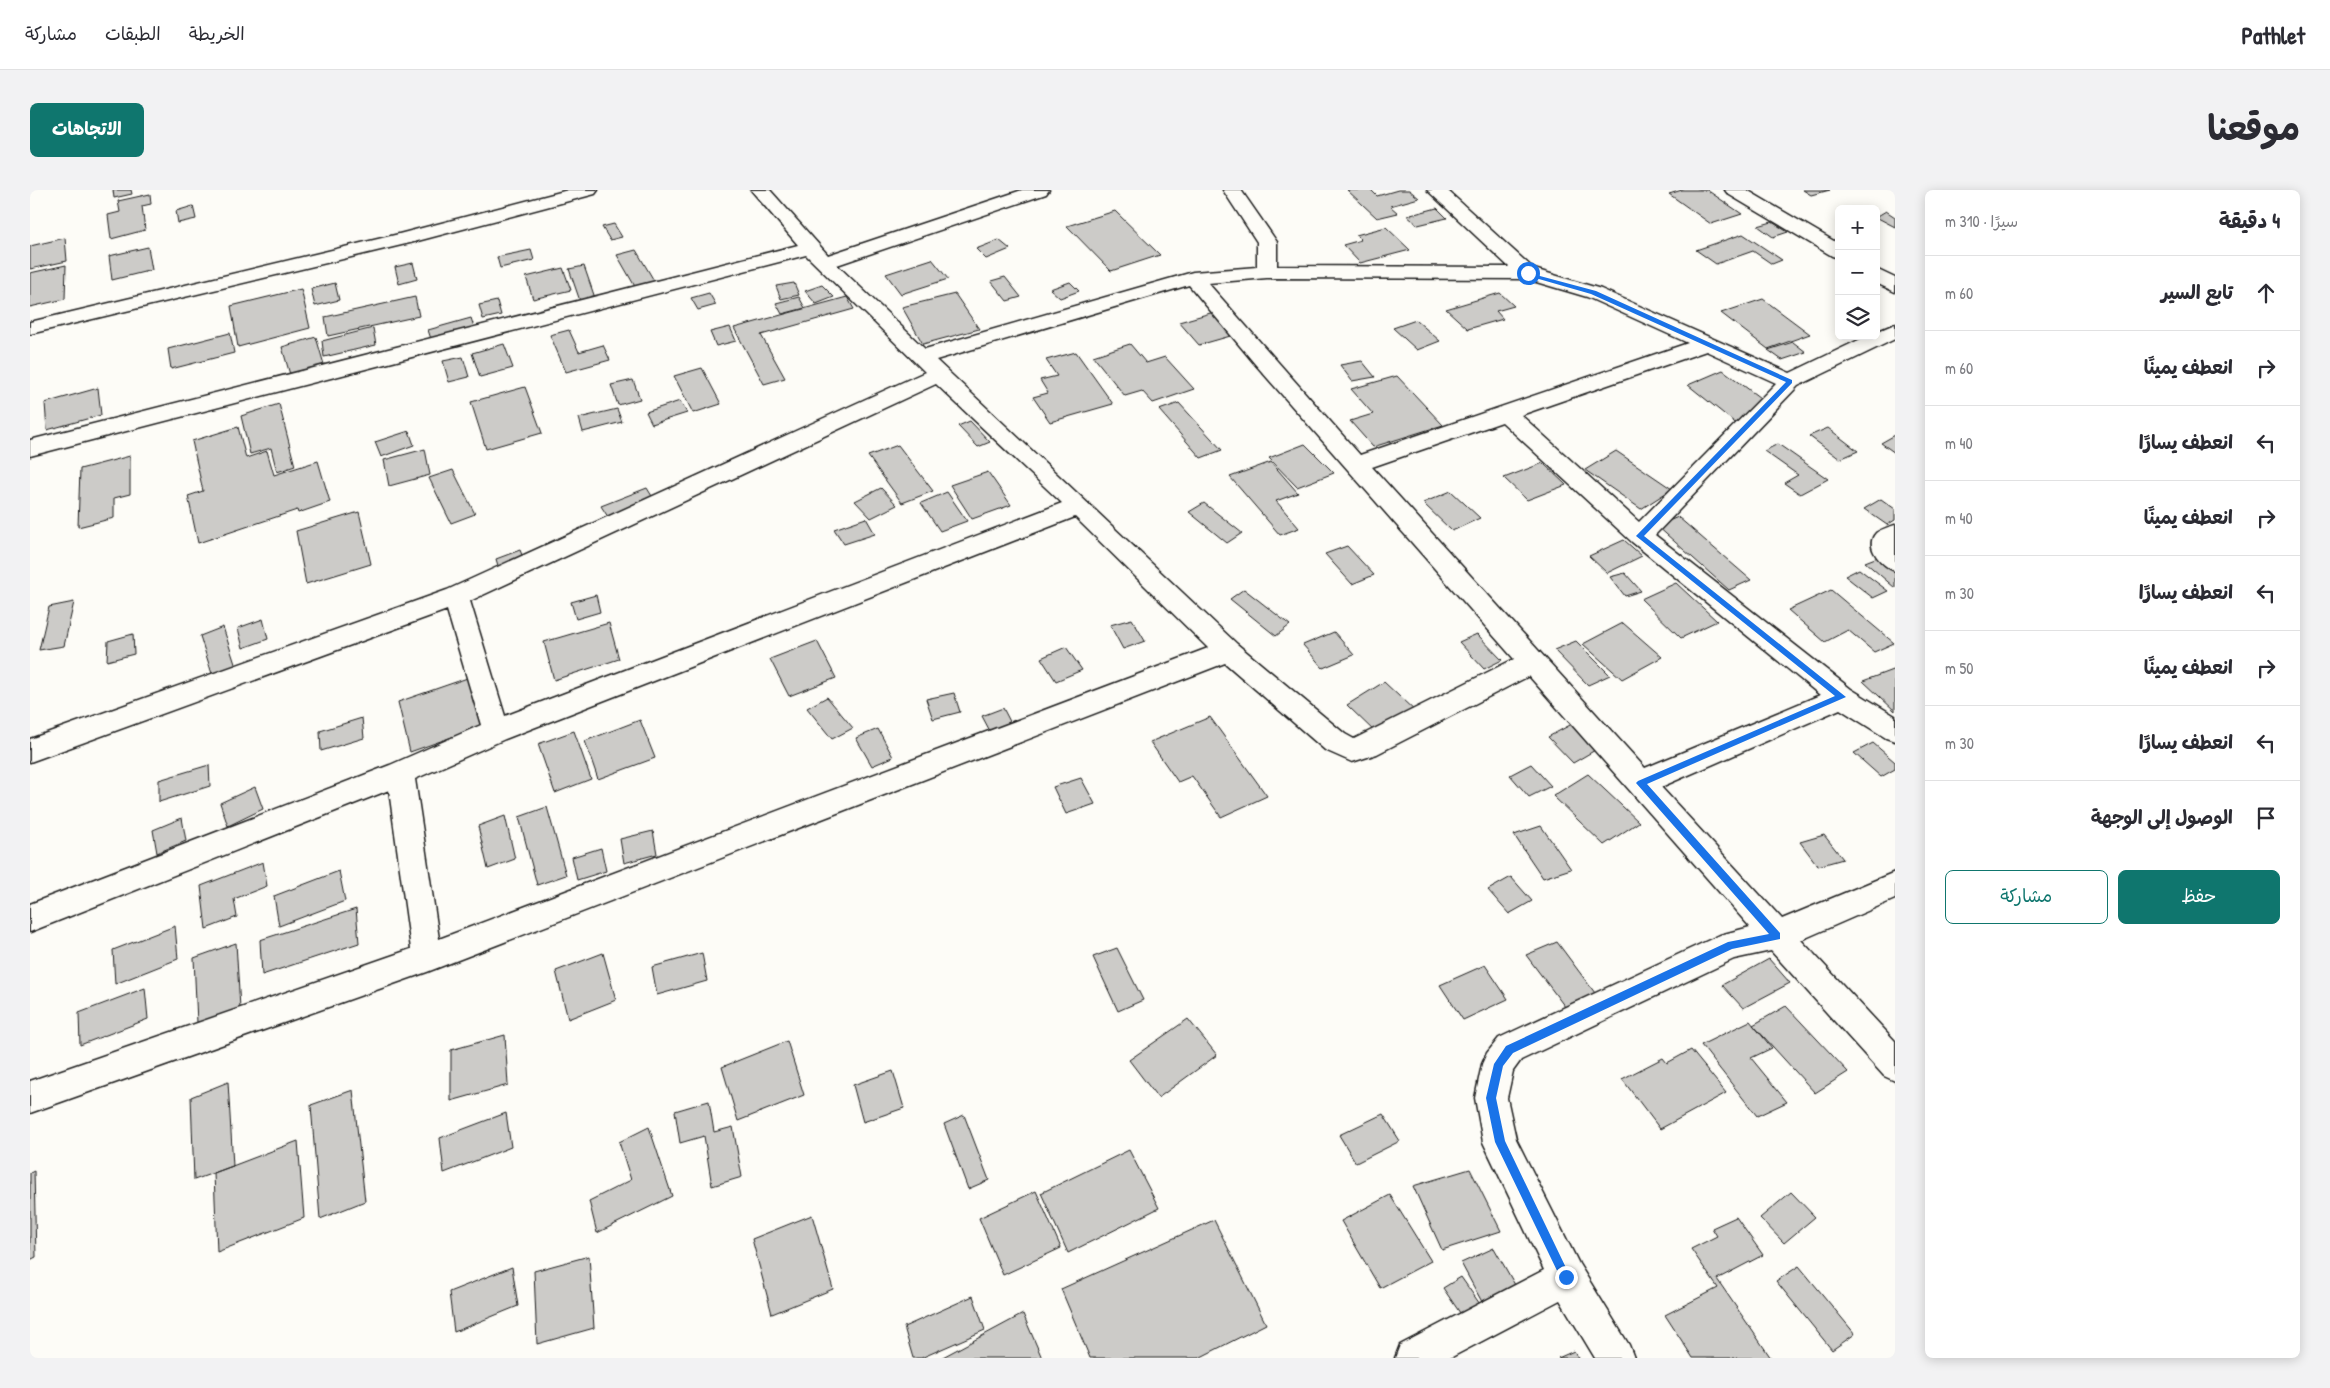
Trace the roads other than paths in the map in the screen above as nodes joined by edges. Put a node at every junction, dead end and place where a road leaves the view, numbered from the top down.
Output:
1 (589, 190) edge
2 (760, 190) edge
3 (1040, 190) edge
4 (1232, 190) edge
5 (1436, 190) edge
6 (1734, 190) edge
7 (1836, 250) edge
8 (817, 256) junction
9 (1267, 272) junction
10 (1528, 273) junction
11 (1880, 277) edge
12 (1193, 278) junction
13 (1895, 286) edge
14 (30, 328) edge
15 (1895, 331) edge
16 (1708, 343) junction
17 (920, 357) junction
18 (939, 374) junction
19 (1790, 381) junction
20 (1505, 413) junction
21 (30, 448) edge
22 (1357, 464) junction
23 (1079, 506) junction
24 (1895, 534) edge
25 (1640, 536) junction
26 (1895, 562) edge
27 (456, 597) junction
28 (1228, 652) junction
29 (1532, 662) junction
30 (1842, 697) junction
31 (1895, 730) edge
32 (496, 731) junction
33 (30, 751) edge
34 (400, 773) junction
35 (1640, 783) junction
36 (1895, 885) edge
37 (30, 918) edge
38 (1777, 936) junction
39 (427, 958) junction
40 (1895, 1065) edge
41 (30, 1097) edge
42 (1566, 1277) junction
43 (1413, 1358) edge
44 (1616, 1358) edge

1 - 14 street
2 - 8 street
3 - 8 street
4 - 9 street
5 - 10 street
6 - 7 street
8 - 17 street
8 - 21 street
9 - 10 street
9 - 12 street
10 - 16 street
11 - 13 street
12 - 17 street
12 - 22 street
15 - 19 street
16 - 19 street
16 - 20 street
17 - 18 street
18 - 23 street
18 - 27 street
19 - 25 street
20 - 22 street
20 - 25 street
22 - 29 street
23 - 28 street
23 - 32 street
24 - 26 street
25 - 30 street
27 - 32 street
27 - 33 street
28 - 29 street
28 - 39 street
29 - 35 street
30 - 31 street
30 - 35 street
32 - 34 street
34 - 37 street
34 - 39 street
35 - 38 street
36 - 38 street
38 - 40 street
38 - 42 street
39 - 41 street
42 - 43 street
42 - 44 street

